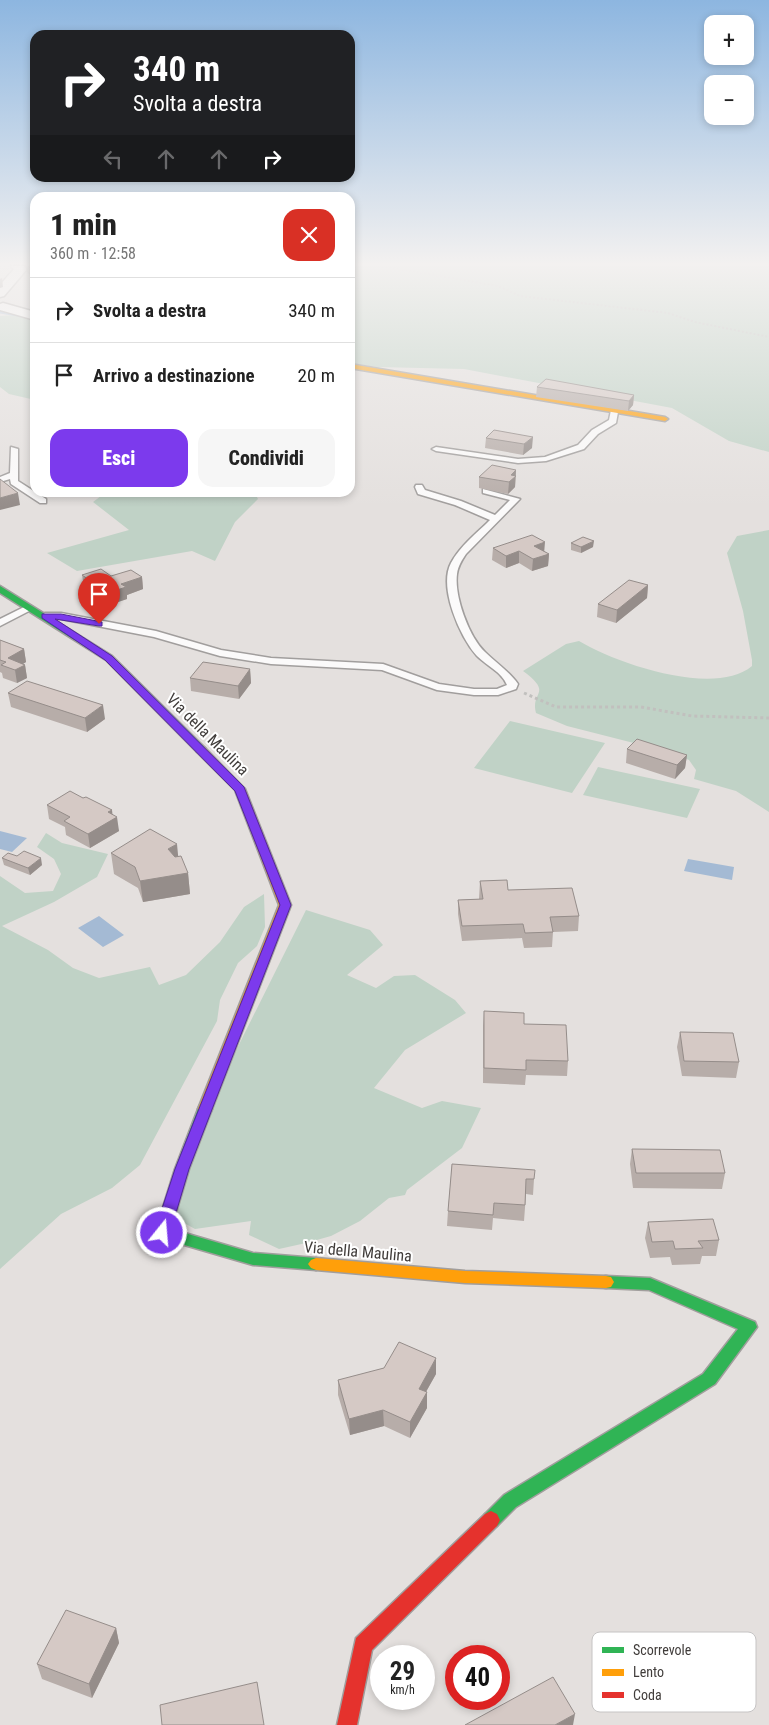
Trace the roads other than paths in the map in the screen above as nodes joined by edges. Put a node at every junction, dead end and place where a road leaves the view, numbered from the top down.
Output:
1 (355, 367) edge
2 (614, 412) junction
3 (665, 420) dead end
4 (14, 449) dead end
5 (436, 449) dead end
6 (14, 474) junction
7 (0, 480) edge
8 (419, 487) dead end
9 (486, 491) dead end
10 (30, 492) edge
11 (37, 497) edge
12 (43, 501) dead end
13 (494, 518) junction
14 (0, 589) edge
15 (28, 608) junction
16 (45, 616) junction
17 (0, 623) edge
18 (347, 1725) edge

1 - 2 street
2 - 3 street
2 - 5 lane
4 - 6 lane
6 - 7 lane
6 - 10 lane
8 - 13 lane
9 - 13 lane
11 - 12 lane
13 - 16 lane
14 - 15 street, Via della Maulina
15 - 16 street, Via della Maulina
15 - 17 lane
16 - 18 street, Via della Maulina

